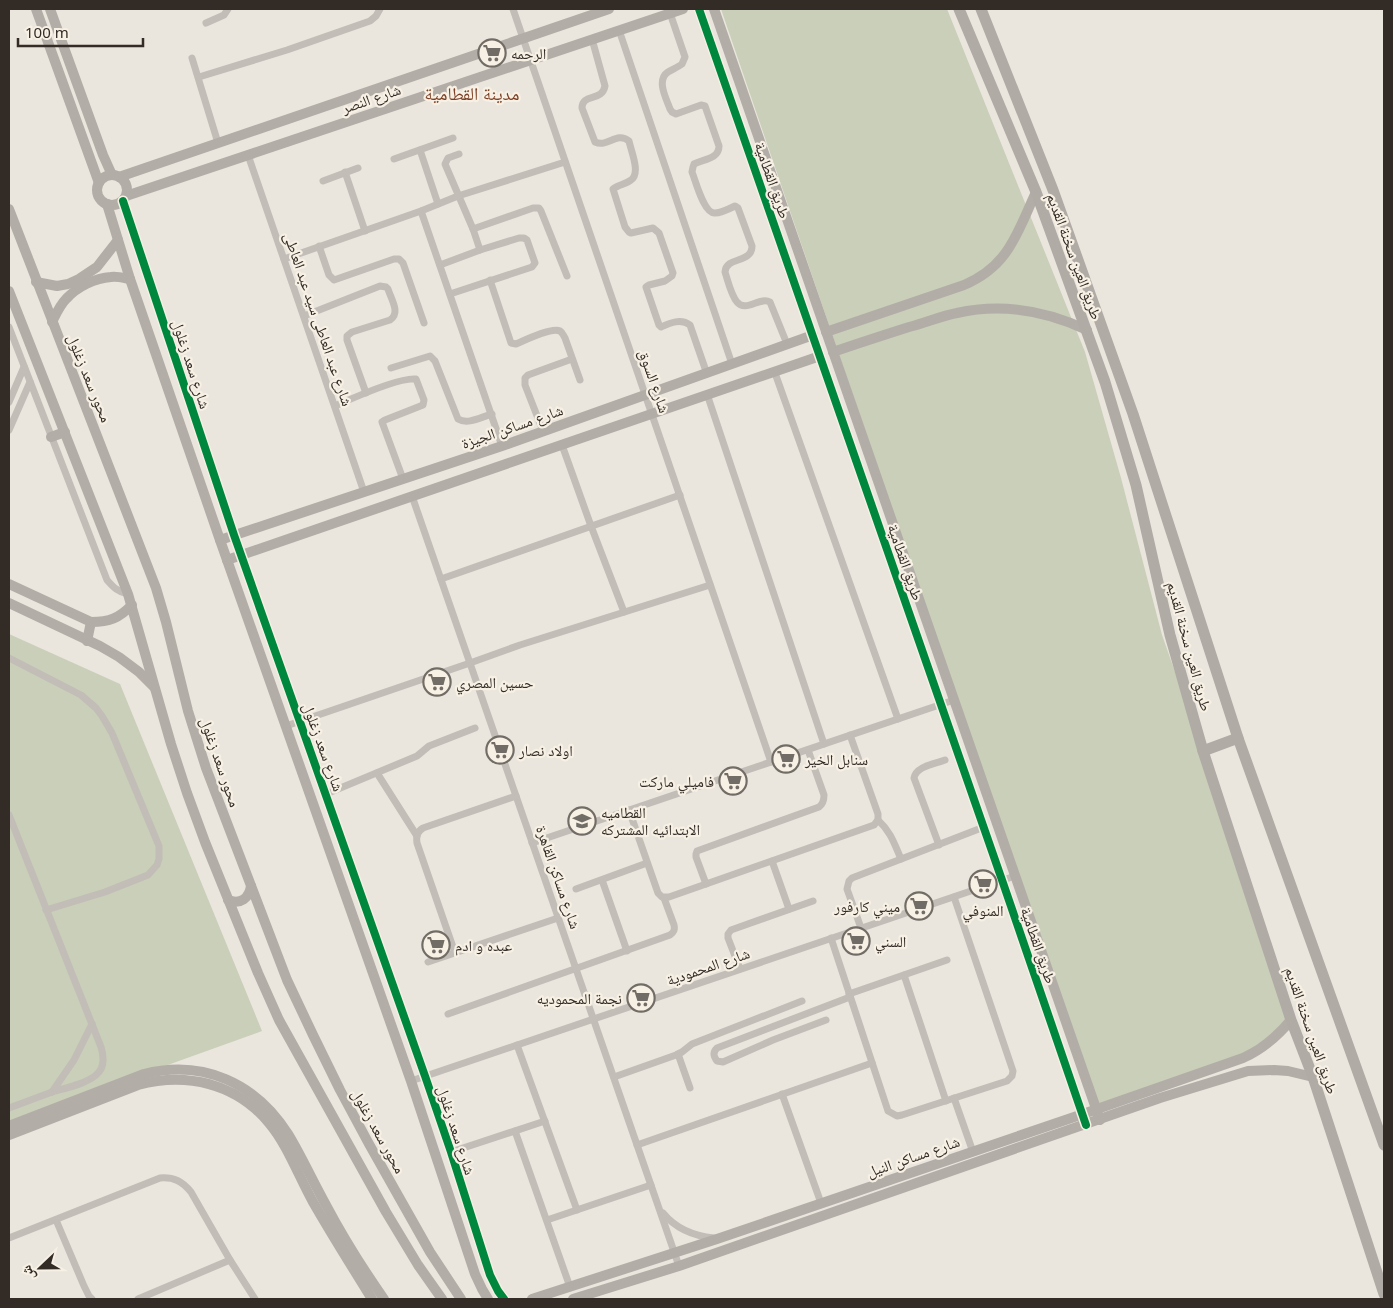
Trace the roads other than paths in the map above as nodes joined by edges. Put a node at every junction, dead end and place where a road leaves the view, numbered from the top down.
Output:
1 (36, 9) edge
2 (50, 9) edge
3 (228, 9) edge
4 (380, 9) edge
5 (513, 9) edge
6 (609, 9) edge
7 (683, 9) edge
8 (699, 9) edge
9 (714, 9) edge
10 (960, 9) edge
11 (981, 9) edge
12 (670, 12) junction
13 (206, 23) dead end
14 (619, 30) junction
15 (523, 38) junction
16 (592, 39) junction
17 (192, 58) dead end
18 (530, 60) junction
19 (198, 77) junction
20 (453, 138) dead end
21 (218, 143) junction
22 (420, 150) junction
23 (459, 154) dead end
24 (248, 155) junction
25 (394, 159) dead end
26 (565, 162) junction
27 (358, 168) dead end
28 (345, 172) junction
29 (116, 176) junction
30 (323, 181) dead end
31 (99, 183) junction
32 (1036, 192) junction
33 (458, 196) junction
34 (125, 199) junction
35 (106, 204) junction
36 (438, 204) junction
37 (9, 209) edge
38 (421, 211) junction
39 (473, 229) junction
40 (365, 231) junction
41 (118, 240) junction
42 (319, 246) junction
43 (480, 250) junction
44 (284, 259) junction
45 (440, 265) junction
46 (567, 276) dead end
47 (130, 279) junction
48 (490, 280) junction
49 (36, 282) junction
50 (9, 291) edge
51 (450, 294) junction
52 (304, 316) junction
53 (20, 319) junction
54 (52, 322) junction
55 (424, 323) dead end
56 (9, 325) edge
57 (1087, 330) junction
58 (826, 332) junction
59 (813, 335) junction
60 (787, 344) junction
61 (833, 352) junction
62 (820, 356) junction
63 (572, 359) junction
64 (732, 364) junction
65 (24, 367) junction
66 (391, 368) dead end
67 (775, 373) junction
68 (707, 374) junction
69 (580, 380) dead end
70 (30, 382) junction
71 (366, 393) junction
72 (645, 394) junction
73 (707, 394) junction
74 (9, 402) edge
75 (335, 406) junction
76 (492, 414) junction
77 (652, 414) junction
78 (9, 430) edge
79 (65, 432) junction
80 (543, 432) junction
81 (51, 437) junction
82 (562, 445) junction
83 (502, 446) junction
84 (403, 479) junction
85 (364, 492) junction
86 (680, 495) junction
87 (412, 496) junction
88 (591, 526) junction
89 (234, 535) junction
90 (220, 540) junction
91 (242, 555) junction
92 (227, 560) junction
93 (441, 579) junction
94 (9, 584) edge
95 (710, 585) junction
96 (128, 594) junction
97 (9, 603) edge
98 (132, 605) junction
99 (624, 612) junction
100 (91, 622) junction
101 (87, 641) junction
102 (9, 658) edge
103 (470, 663) junction
104 (156, 688) junction
105 (954, 700) junction
106 (941, 704) junction
107 (898, 719) junction
108 (300, 721) junction
109 (286, 726) junction
110 (474, 728) dead end
111 (850, 735) junction
112 (1238, 738) junction
113 (824, 744) junction
114 (808, 750) junction
115 (1203, 750) junction
116 (945, 760) dead end
117 (771, 762) junction
118 (377, 773) junction
119 (326, 794) junction
120 (516, 796) junction
121 (629, 810) junction
122 (9, 815) edge
123 (878, 820) junction
124 (984, 828) junction
125 (416, 836) junction
126 (532, 843) junction
127 (939, 845) junction
128 (901, 859) junction
129 (772, 861) junction
130 (647, 863) junction
131 (1015, 876) junction
132 (602, 880) junction
133 (1002, 880) junction
134 (706, 884) junction
135 (250, 886) junction
136 (576, 889) dead end
137 (954, 897) junction
138 (664, 898) junction
139 (228, 900) junction
140 (813, 901) dead end
141 (790, 909) junction
142 (46, 910) junction
143 (558, 918) junction
144 (861, 928) junction
145 (831, 938) junction
146 (627, 951) junction
147 (455, 953) junction
148 (947, 960) dead end
149 (428, 962) dead end
150 (576, 969) junction
151 (740, 970) junction
152 (904, 975) junction
153 (850, 995) junction
154 (802, 1001) dead end
155 (448, 1014) dead end
156 (594, 1019) junction
157 (826, 1020) dead end
158 (1291, 1020) junction
159 (92, 1024) junction
160 (769, 1028) junction
161 (773, 1040) junction
162 (517, 1045) junction
163 (678, 1054) junction
164 (872, 1063) junction
165 (425, 1076) junction
166 (614, 1077) junction
167 (1313, 1077) junction
168 (411, 1081) junction
169 (690, 1088) dead end
170 (52, 1092) junction
171 (782, 1094) junction
172 (950, 1100) junction
173 (9, 1108) edge
174 (1096, 1109) junction
175 (1084, 1120) junction
176 (1100, 1120) junction
177 (545, 1121) junction
178 (9, 1126) edge
179 (516, 1131) junction
180 (9, 1135) edge
181 (637, 1145) junction
182 (1384, 1145) edge
183 (451, 1152) junction
184 (973, 1152) junction
185 (651, 1185) junction
186 (821, 1203) junction
187 (660, 1209) junction
188 (577, 1210) junction
189 (56, 1220) junction
190 (547, 1220) junction
191 (9, 1238) edge
192 (717, 1239) junction
193 (480, 1246) junction
194 (467, 1250) junction
195 (675, 1253) junction
196 (230, 1260) junction
197 (679, 1266) junction
198 (570, 1287) junction
199 (1384, 1294) edge
200 (92, 1299) edge
201 (138, 1299) edge
202 (255, 1299) edge
203 (379, 1299) edge
204 (442, 1299) edge
205 (462, 1299) edge
206 (488, 1299) edge
207 (504, 1299) edge
208 (532, 1299) edge
209 (573, 1299) edge

1 - 31 street
2 - 29 street
3 - 13 street
4 - 19 street
5 - 15 street, شارع السوق
6 - 15 street, شارع النصر
7 - 12 street, شارع النصر
8 - 59 street, طريق القطامية
9 - 58 street, طريق القطامية
10 - 32 main road, طريق العين سخنة القديم
11 - 112 main road, طريق العين سخنة القديم
12 - 14 street, شارع النصر
12 - 60 street
14 - 16 street, شارع النصر
14 - 64 street
15 - 18 street, شارع السوق
15 - 21 street, شارع النصر
16 - 18 street, شارع النصر
16 - 68 street
17 - 19 street
18 - 24 street, شارع النصر
18 - 26 street, شارع السوق
19 - 21 street
20 - 22 street
21 - 29 street, شارع النصر
22 - 25 street
22 - 36 street
23 - 33 street
24 - 34 street, شارع النصر
24 - 44 street, شارع عبد العاطى سيد عبد العاطى
26 - 33 street
26 - 72 street, شارع السوق
27 - 28 street
28 - 30 street
28 - 40 street
29 - 31 street
29 - 34 street
31 - 35 street
32 - 57 main road, طريق العين سخنة القديم
32 - 58 street
33 - 36 street
33 - 39 street
34 - 35 street
34 - 89 street, شارع سعد زغلول
35 - 41 street, شارع سعد زغلول
36 - 38 street
37 - 49 street, محور سعد زغلول
38 - 40 street
38 - 45 street
39 - 43 street
39 - 46 street
40 - 42 street
41 - 47 street, شارع سعد زغلول
41 - 49 street
42 - 44 street
42 - 55 street
43 - 45 street
43 - 48 street
44 - 52 street, شارع عبد العاطى سيد عبد العاطى
45 - 51 street
47 - 54 street
47 - 90 street, شارع سعد زغلول
48 - 51 street
48 - 63 street
49 - 54 street, محور سعد زغلول
50 - 53 street
51 - 76 street
52 - 71 street
52 - 75 street, شارع عبد العاطى سيد عبد العاطى
53 - 56 street
53 - 79 street
54 - 135 street, محور سعد زغلول
56 - 65 street
57 - 61 street
57 - 115 main road, طريق العين سخنة القديم
58 - 61 street, طريق القطامية
59 - 60 street, شارع مساكن الجيزة
59 - 62 street, طريق القطامية
60 - 64 street, شارع مساكن الجيزة
61 - 105 street, طريق القطامية
62 - 67 street
62 - 106 street, طريق القطامية
63 - 69 street
63 - 80 street
64 - 68 street, شارع مساكن الجيزة
65 - 70 street
65 - 74 street
66 - 76 street
67 - 73 street
67 - 107 street
68 - 72 street, شارع مساكن الجيزة
70 - 78 street
70 - 81 street
71 - 75 street
71 - 84 street
72 - 77 street, شارع السوق
72 - 80 street, شارع مساكن الجيزة
73 - 77 street
73 - 113 street
75 - 85 street, شارع عبد العاطى سيد عبد العاطى
76 - 83 street
77 - 82 street
77 - 86 street, شارع السوق
79 - 81 street
79 - 96 street
80 - 83 street, شارع مساكن الجيزة
81 - 96 street
82 - 87 street
82 - 88 street
83 - 84 street, شارع مساكن الجيزة
84 - 85 street, شارع مساكن الجيزة
85 - 89 street, شارع مساكن الجيزة
86 - 88 street
86 - 95 street, شارع السوق
87 - 91 street
87 - 93 street, شارع مساكن القاهرة
88 - 93 street
88 - 99 street
89 - 90 street, شارع مساكن الجيزة
89 - 91 street, شارع سعد زغلول
90 - 92 street, شارع سعد زغلول
91 - 92 street
91 - 108 street, شارع سعد زغلول
92 - 109 street, شارع سعد زغلول
93 - 103 street, شارع مساكن القاهرة
94 - 100 street
95 - 99 street
95 - 117 street, شارع السوق
96 - 98 street
97 - 101 street
98 - 100 street
98 - 104 street
99 - 103 street
100 - 101 street
101 - 104 street
102 - 142 street
103 - 108 street
103 - 120 street, شارع مساكن القاهرة
104 - 139 street
105 - 106 street
105 - 131 street, طريق القطامية
106 - 107 street
106 - 124 street, طريق القطامية
107 - 111 street
108 - 109 street
108 - 119 street, شارع سعد زغلول
109 - 168 street, شارع سعد زغلول
110 - 118 street
111 - 113 street
111 - 123 street
112 - 115 main road
112 - 182 main road, طريق العين سخنة القديم
113 - 114 street
114 - 117 street
114 - 134 street
115 - 158 main road, طريق العين سخنة القديم
116 - 127 street
117 - 121 street
118 - 119 street
118 - 125 street
119 - 165 street, شارع سعد زغلول
120 - 125 street
120 - 126 street, شارع مساكن القاهرة
121 - 126 street
121 - 130 street
122 - 142 street
123 - 128 street
123 - 129 street
124 - 127 street
124 - 133 street, طريق القطامية
125 - 147 street
126 - 143 street, شارع مساكن القاهرة
127 - 128 street
128 - 144 street
129 - 134 street
129 - 141 street
130 - 132 street
130 - 138 street
131 - 133 street, شارع المحمودية
131 - 174 street, طريق القطامية
132 - 136 street
132 - 146 street
133 - 137 street, شارع المحمودية
133 - 175 street, طريق القطامية
134 - 138 street
135 - 139 street
135 - 205 street, محور سعد زغلول
137 - 144 street, شارع المحمودية
137 - 172 street
138 - 146 street
139 - 204 street
140 - 141 street
141 - 151 street
142 - 159 street
143 - 147 street
143 - 150 street, شارع مساكن القاهرة
144 - 145 street, شارع المحمودية
145 - 151 street, شارع المحمودية
145 - 153 street
146 - 150 street
147 - 149 street
148 - 152 street
150 - 155 street
150 - 156 street, شارع مساكن القاهرة
151 - 156 street, شارع المحمودية
152 - 153 street
152 - 172 street
153 - 160 street
153 - 164 street
154 - 163 street
156 - 162 street, شارع المحمودية
156 - 166 street, شارع مساكن القاهرة
157 - 161 street
158 - 167 main road, طريق العين سخنة القديم
158 - 174 street, شارع مساكن النيل
159 - 170 street
159 - 170 street
160 - 161 street
160 - 161 street
162 - 165 street, شارع المحمودية
162 - 177 street
163 - 166 street
163 - 169 street
164 - 171 street
164 - 172 street
165 - 168 street, شارع المحمودية
165 - 183 street, شارع سعد زغلول
166 - 181 street, شارع مساكن القاهرة
167 - 176 street, شارع مساكن النيل
167 - 199 main road, طريق العين سخنة القديم
168 - 194 street, شارع سعد زغلول
170 - 173 street
171 - 181 street
171 - 186 street
172 - 184 street
174 - 175 street, شارع مساكن النيل
174 - 176 street, طريق القطامية
175 - 176 street, شارع مساكن النيل
175 - 184 street, شارع مساكن النيل
175 - 197 street, شارع مساكن النيل
177 - 179 street
177 - 188 street
178 - 203 street
179 - 183 street
179 - 190 street
180 - 203 street
181 - 185 street, شارع مساكن القاهرة
183 - 193 street, شارع سعد زغلول
184 - 186 street, شارع مساكن النيل
185 - 187 street, شارع مساكن القاهرة
185 - 188 street
186 - 192 street, شارع مساكن النيل
187 - 192 street
187 - 195 street, شارع مساكن القاهرة
188 - 190 street
189 - 191 street
189 - 196 street
189 - 200 street
190 - 198 street
192 - 195 street, شارع مساكن النيل
193 - 194 street
193 - 207 street, شارع سعد زغلول
194 - 206 street, شارع سعد زغلول
195 - 197 street, شارع مساكن القاهرة
195 - 198 street, شارع مساكن النيل
196 - 201 street
196 - 202 street
197 - 209 street, شارع مساكن النيل
198 - 208 street, شارع مساكن النيل

